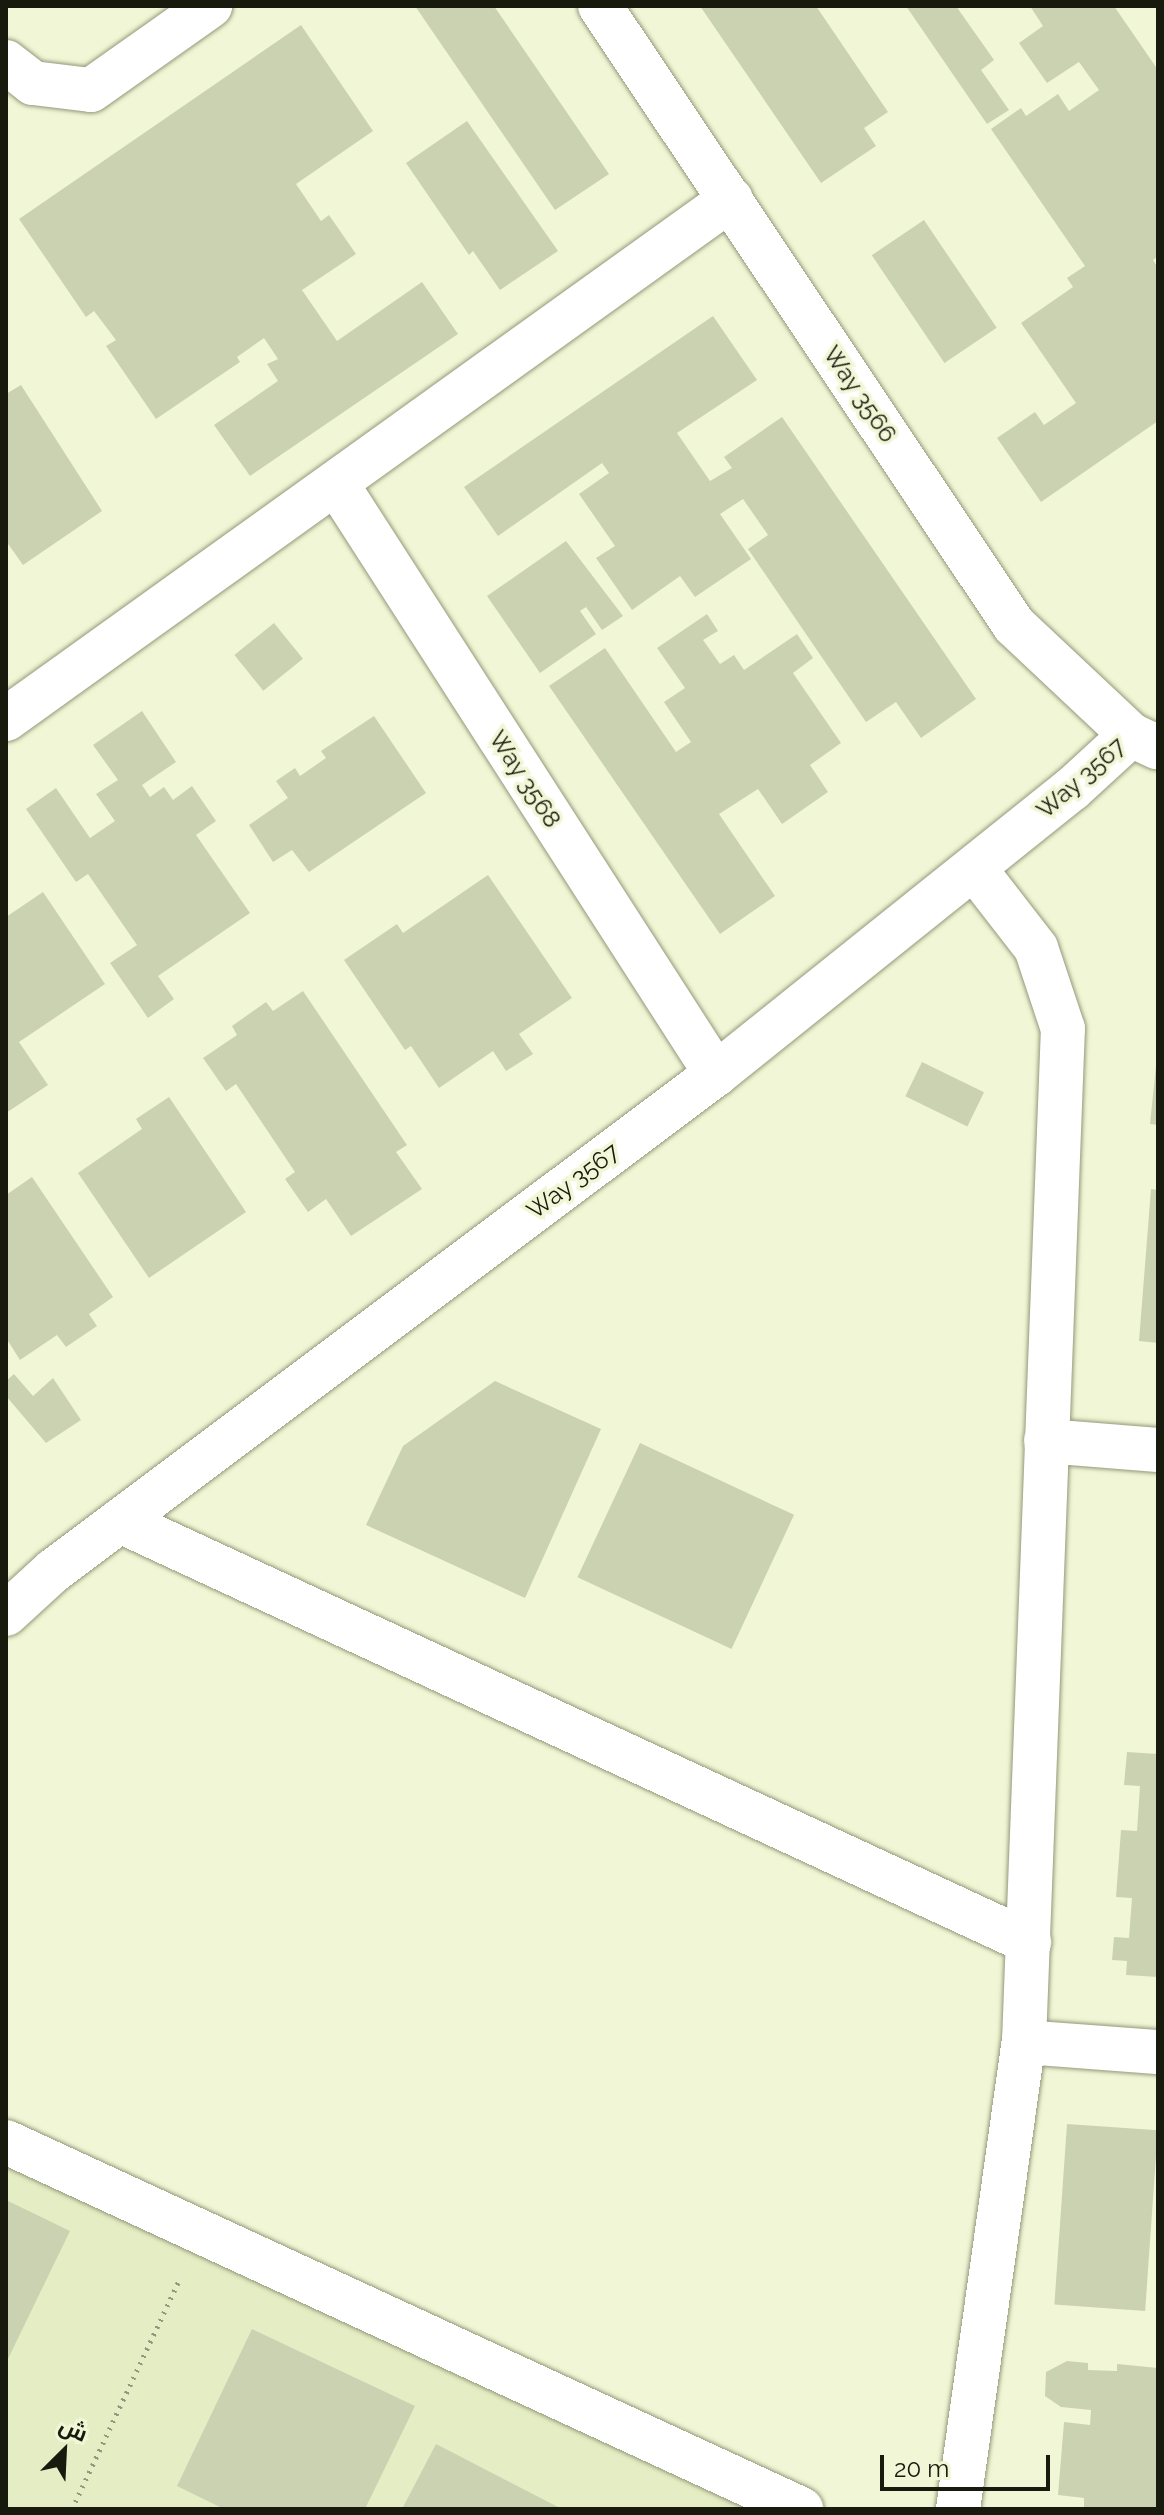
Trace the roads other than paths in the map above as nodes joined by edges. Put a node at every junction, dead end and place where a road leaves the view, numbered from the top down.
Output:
1 (210, 6) edge
2 (600, 6) edge
3 (6, 62) edge
4 (731, 199) junction
5 (336, 483) junction
6 (6, 719) edge
7 (1145, 741) edge
8 (974, 868) junction
9 (716, 1074) junction
10 (1046, 1441) junction
11 (1158, 1450) edge
12 (120, 1521) junction
13 (6, 1614) edge
14 (1029, 1942) junction
15 (1024, 2042) junction
16 (1158, 2052) edge
17 (6, 2142) edge
18 (801, 2509) edge
19 (958, 2509) edge

1 - 3 street
2 - 4 street, Way 3566
4 - 5 street
4 - 7 street, Way 3566
5 - 6 street
5 - 9 street, Way 3568
7 - 8 street, Way 3567
8 - 9 street, Way 3567
8 - 10 street
9 - 12 street, Way 3567
10 - 11 street
10 - 14 street
12 - 13 street, Way 3567
12 - 14 street
14 - 15 street
15 - 16 street
15 - 19 street
17 - 18 street

